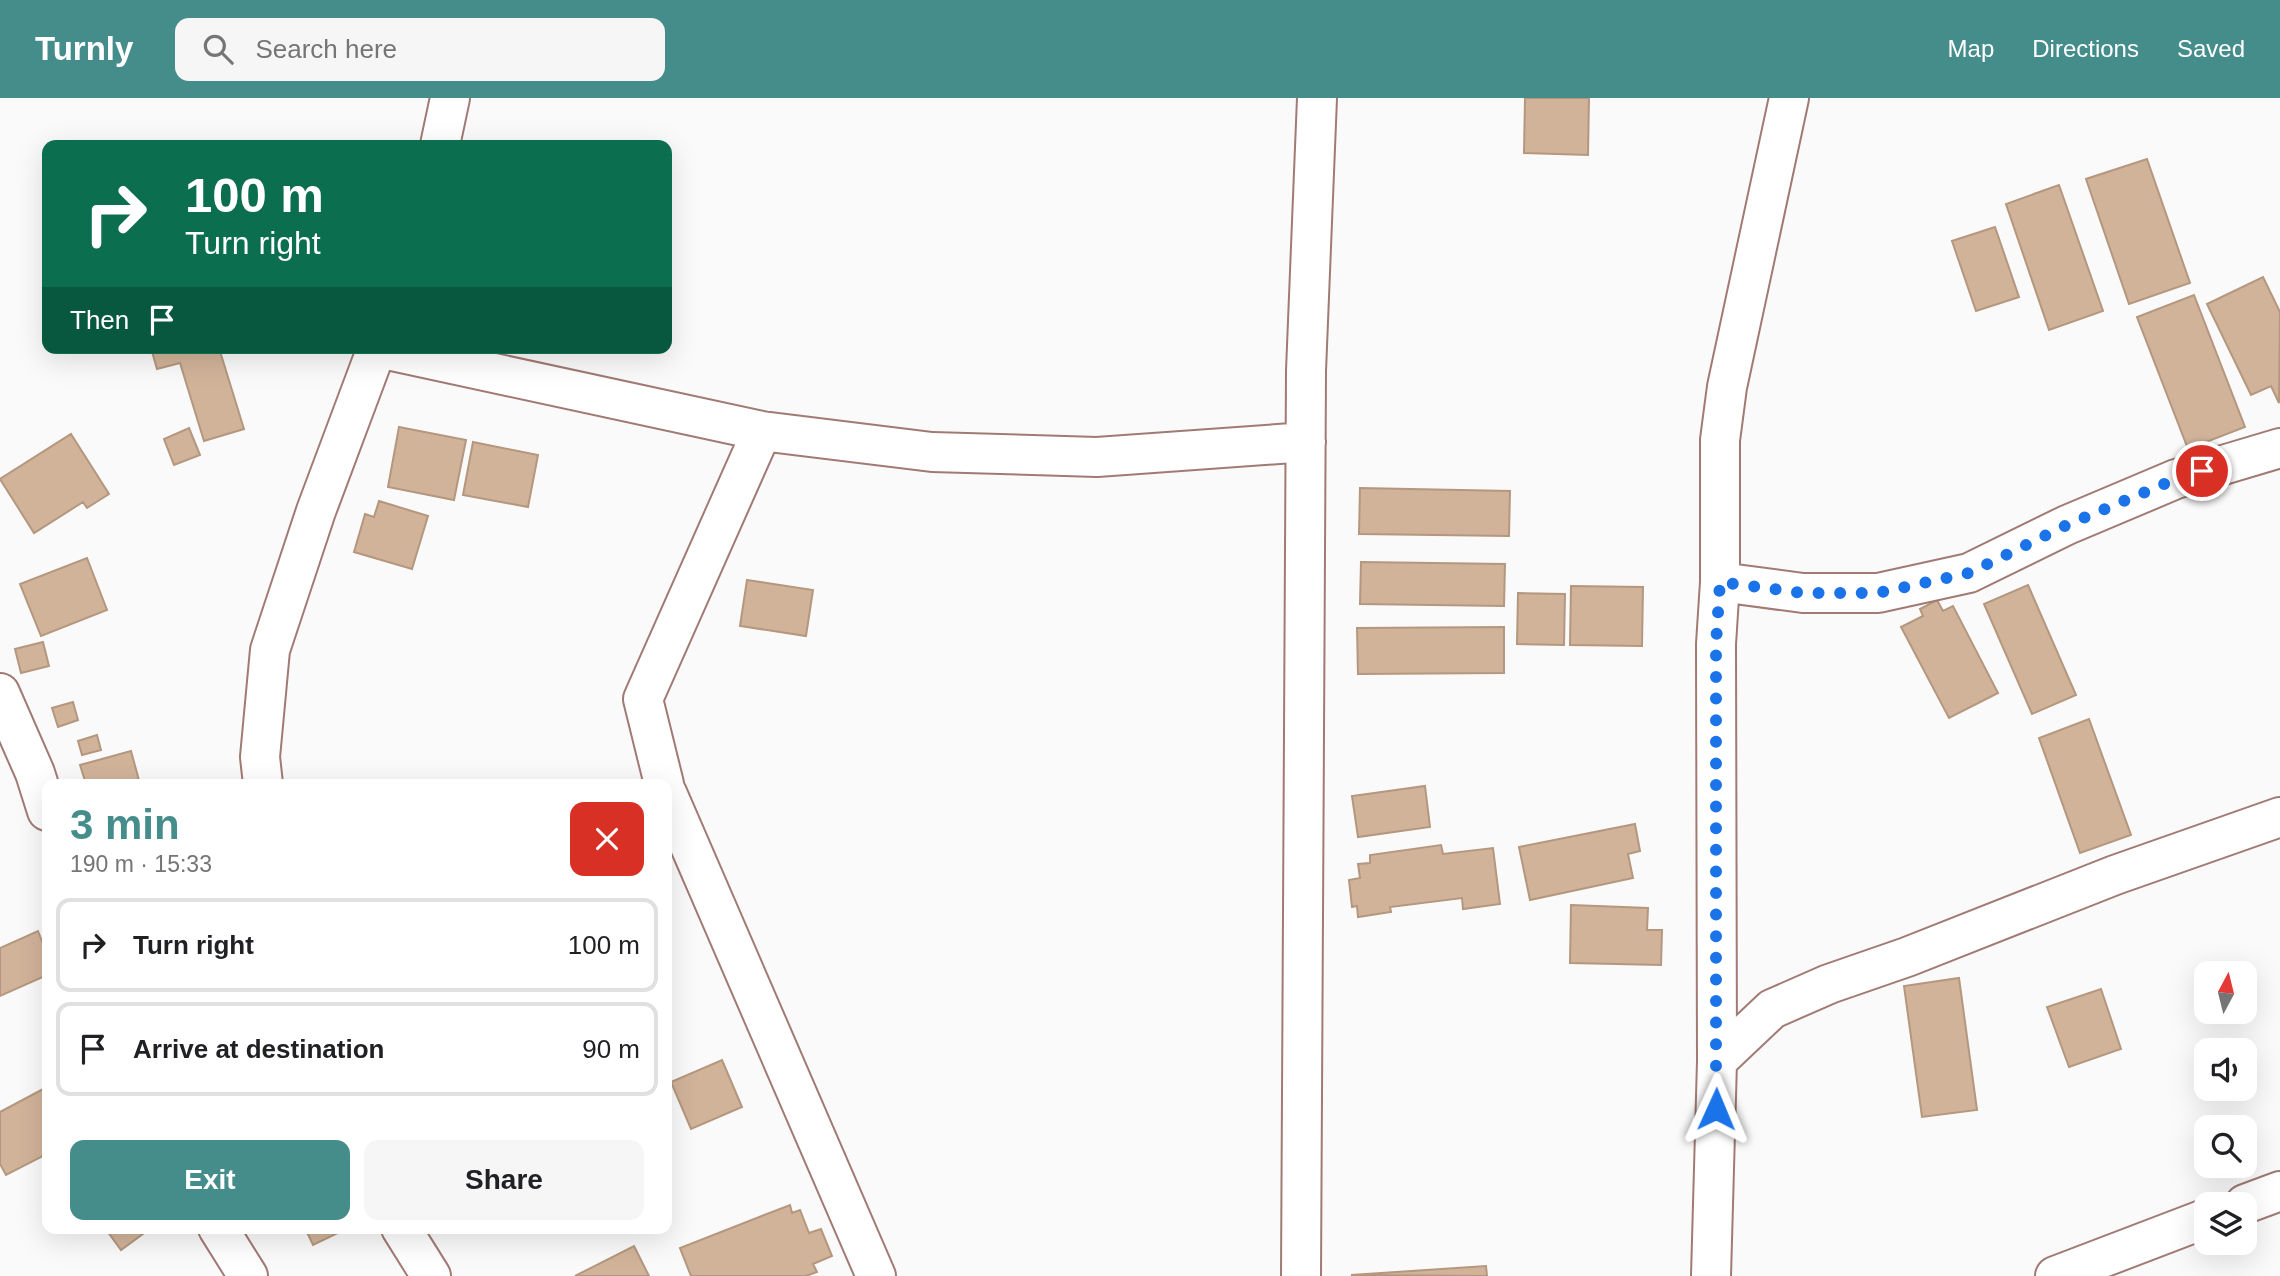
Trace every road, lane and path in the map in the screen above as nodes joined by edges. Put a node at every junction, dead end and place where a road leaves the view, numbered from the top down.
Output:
1 (450, 98) edge
2 (1317, 98) edge
3 (1789, 98) edge
4 (441, 140) edge
5 (376, 354) edge
6 (406, 354) edge
7 (761, 431) junction
8 (1306, 442) junction
9 (2280, 448) edge
10 (1720, 582) junction
11 (0, 692) edge
12 (262, 779) edge
13 (663, 779) edge
14 (42, 794) edge
15 (672, 805) edge
16 (2280, 817) edge
17 (1717, 1061) junction
18 (2280, 1191) edge
19 (2257, 1200) edge
20 (2194, 1223) edge
21 (223, 1234) edge
22 (405, 1234) edge
23 (248, 1276) edge
24 (431, 1276) edge
25 (876, 1276) edge
26 (1301, 1276) edge
27 (1712, 1276) edge
28 (2055, 1276) edge

1 - 4 street
2 - 8 street
3 - 10 street
5 - 12 street
6 - 7 street
7 - 8 street
7 - 13 street
8 - 26 street
9 - 10 street
10 - 17 street
11 - 14 street
15 - 25 street
16 - 17 street
17 - 27 street
18 - 19 street
20 - 28 street
21 - 23 street
22 - 24 street

